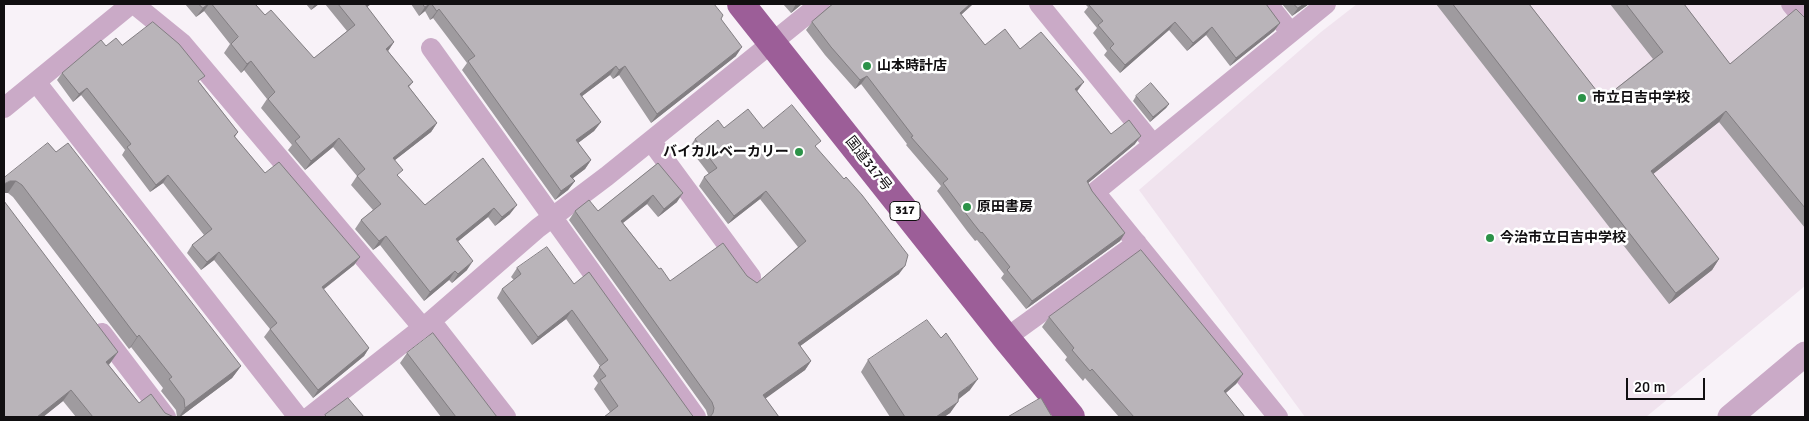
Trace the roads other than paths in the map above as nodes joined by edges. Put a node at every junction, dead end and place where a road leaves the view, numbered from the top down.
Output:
1 (132, 4) edge
2 (741, 4) edge
3 (820, 4) edge
4 (1039, 4) edge
5 (1268, 4) edge
6 (1326, 4) edge
7 (1791, 4) edge
8 (1805, 21) edge
9 (1290, 32) junction
10 (771, 43) junction
11 (431, 48) dead end
12 (36, 82) junction
13 (4, 108) edge
14 (651, 141) junction
15 (1153, 144) junction
16 (553, 217) junction
17 (1137, 242) junction
18 (751, 277) edge
19 (88, 314) edge
20 (427, 325) junction
21 (1006, 338) junction
22 (1805, 354) edge
23 (166, 417) edge
24 (298, 417) edge
25 (310, 417) edge
26 (506, 417) edge
27 (696, 417) edge
28 (1071, 417) edge
29 (1278, 417) edge
30 (1730, 417) edge

1 - 12 street
1 - 20 street
2 - 10 highway, 国道317号 / 317
3 - 10 street
4 - 15 street
5 - 9 street
6 - 9 street
7 - 8 street
9 - 15 street
10 - 14 street
10 - 21 highway, 国道317号 / 317
11 - 16 street
12 - 13 street
12 - 24 street
14 - 16 street
14 - 18 street
15 - 17 street
16 - 20 street
16 - 27 street
17 - 21 street
17 - 29 street
19 - 23 street
20 - 25 street
20 - 26 street
21 - 28 highway, 国道317号 / 317
22 - 30 street

